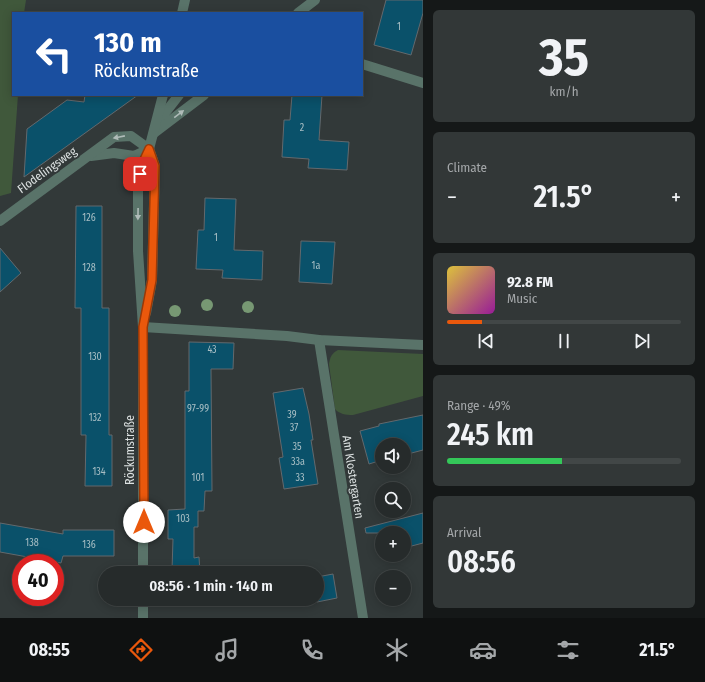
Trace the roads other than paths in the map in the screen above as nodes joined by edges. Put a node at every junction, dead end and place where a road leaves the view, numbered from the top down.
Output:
1 (185, 0) edge
2 (315, 0) edge
3 (182, 12) edge
4 (299, 12) edge
5 (363, 64) edge
6 (423, 83) edge
7 (163, 96) edge
8 (178, 96) edge
9 (203, 96) edge
10 (154, 133) junction
11 (149, 149) junction
12 (90, 156) junction
13 (0, 221) edge
14 (143, 327) junction
15 (319, 340) junction
16 (423, 345) edge
17 (143, 566) edge
18 (143, 606) edge
19 (143, 618) edge
20 (363, 618) edge

1 - 3 street
2 - 4 street
5 - 6 street
7 - 10 street, Röckumstraße
8 - 10 street
10 -> 9 street
10 - 11 street, Röckumstraße
11 - 12 street, Flodelingsweg
11 -> 12 street, Flodelingsweg
11 - 14 street, Röckumstraße
11 -> 14 street, Röckumstraße
12 - 13 street, Flodelingsweg
14 - 15 street
14 - 17 street, Röckumstraße
15 - 16 street
15 - 20 street, Am Klostergarten
18 - 19 street

